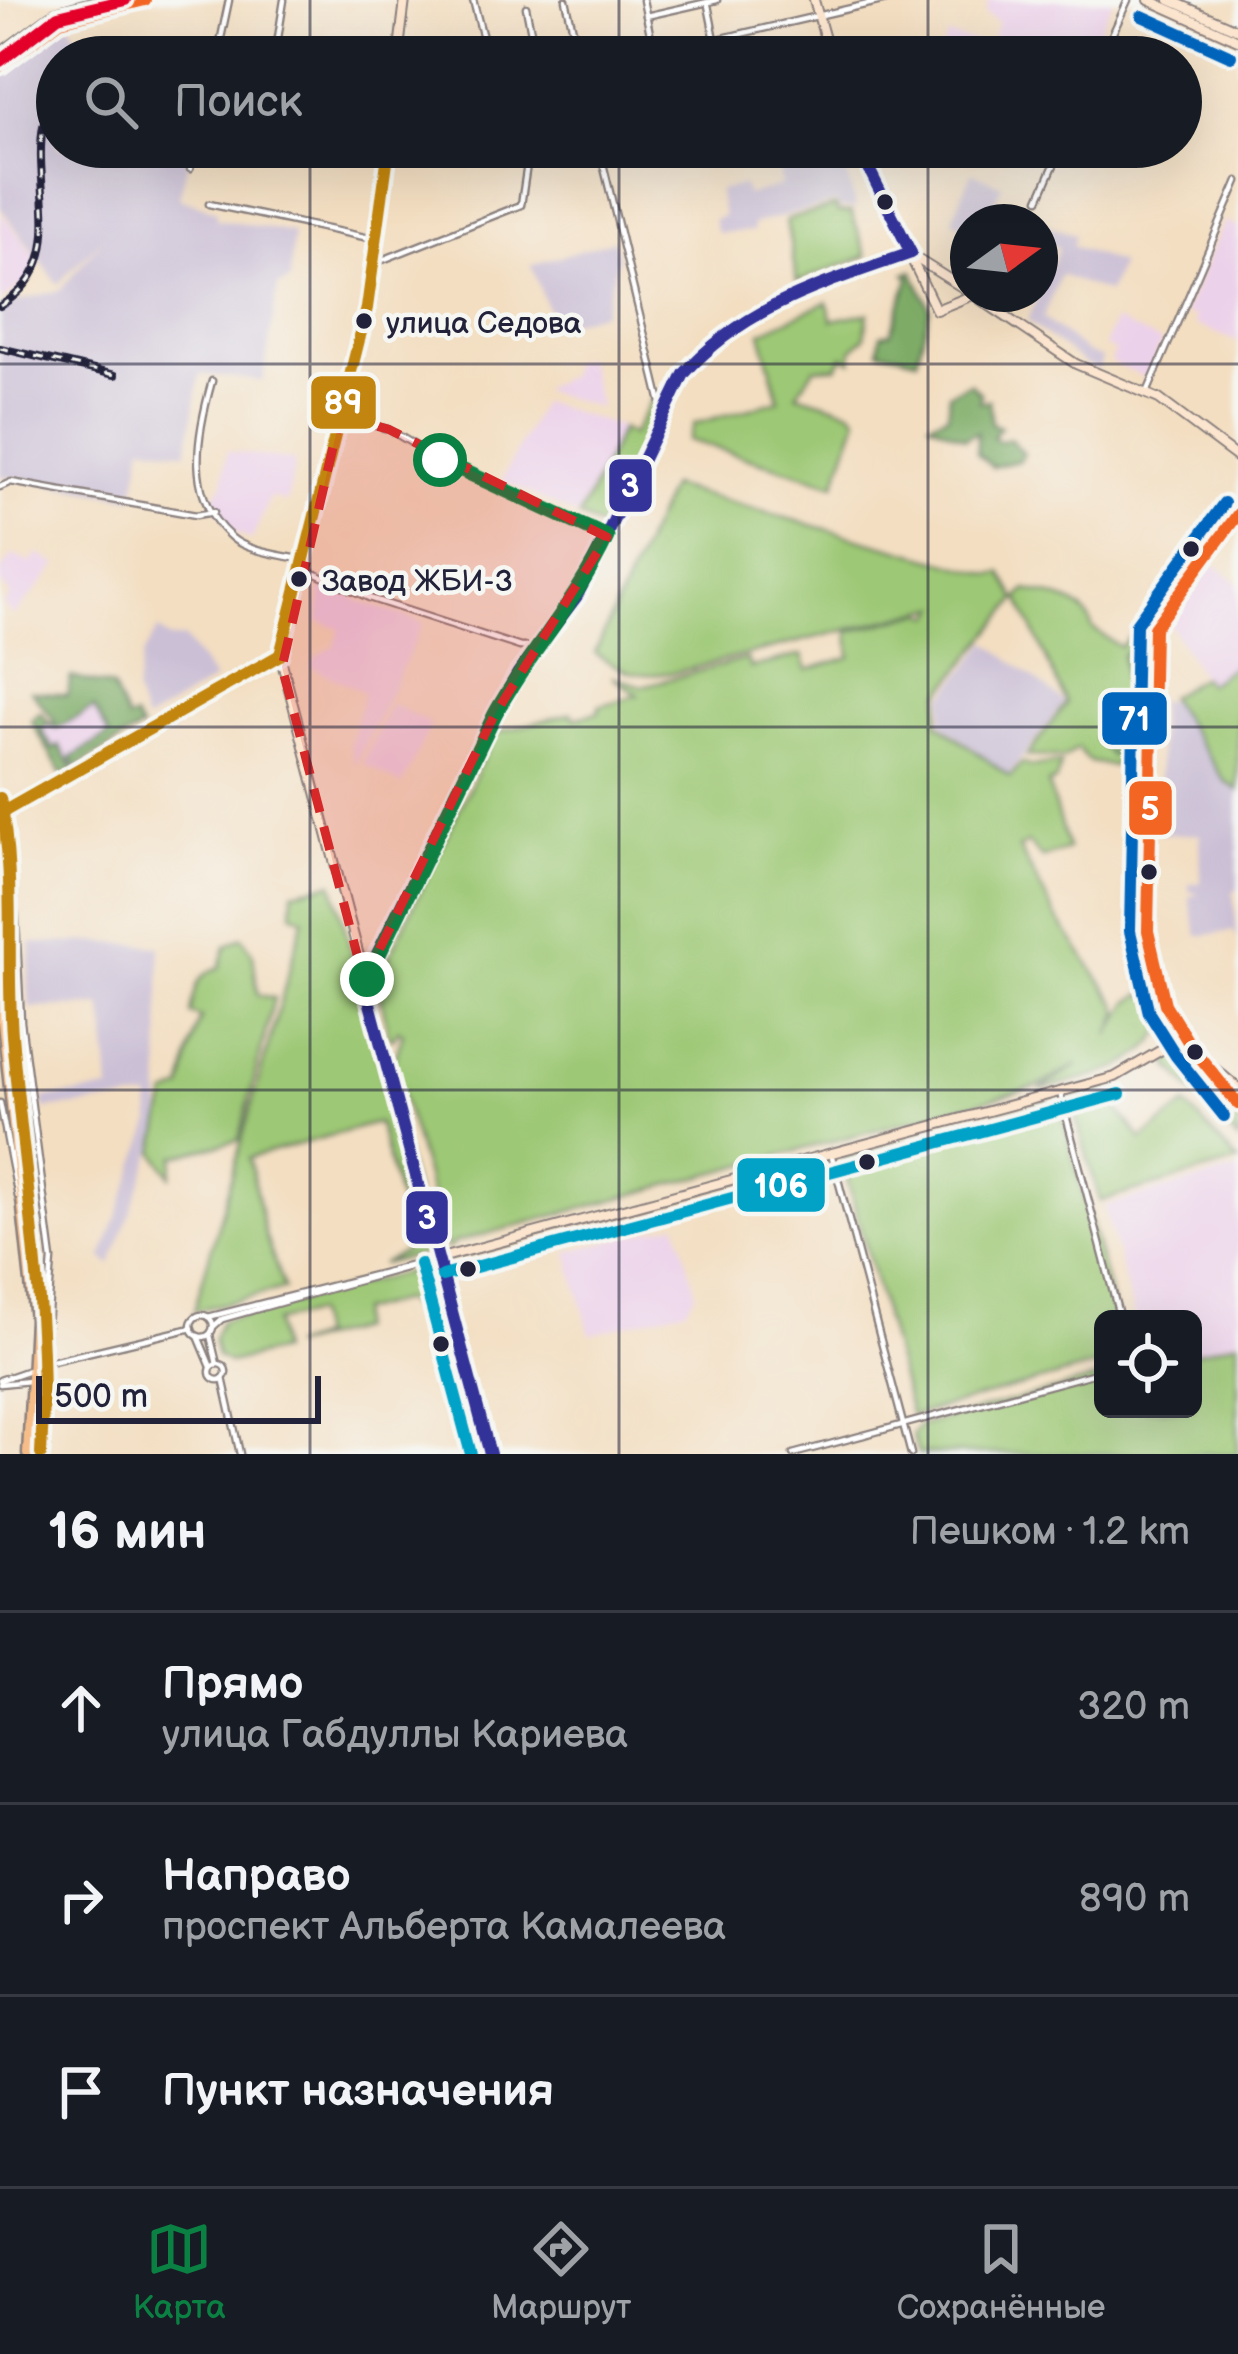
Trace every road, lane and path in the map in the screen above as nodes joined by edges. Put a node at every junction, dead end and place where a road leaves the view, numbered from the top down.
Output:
1 (98, 0) edge
2 (146, 0) edge
3 (229, 0) edge
4 (284, 0) edge
5 (405, 0) edge
6 (472, 0) edge
7 (566, 0) edge
8 (643, 0) edge
9 (814, 0) edge
10 (886, 0) edge
11 (1128, 0) edge
12 (711, 1) edge
13 (1163, 1) edge
14 (69, 3) edge
15 (526, 7) dead end
16 (646, 16) junction
17 (819, 16) junction
18 (1238, 30) edge
19 (42, 36) edge
20 (221, 36) edge
21 (278, 36) edge
22 (401, 36) edge
23 (482, 36) edge
24 (532, 36) edge
25 (574, 36) edge
26 (650, 36) edge
27 (715, 36) edge
28 (732, 36) edge
29 (822, 36) edge
30 (1112, 36) edge
31 (36, 40) edge
32 (1238, 40) edge
33 (0, 53) edge
34 (0, 66) edge
35 (387, 168) edge
36 (526, 168) edge
37 (604, 168) edge
38 (868, 168) edge
39 (1053, 168) edge
40 (1238, 181) edge
41 (1039, 199) dead end
42 (209, 204) dead end
43 (378, 240) junction
44 (912, 255) junction
45 (375, 263) junction
46 (950, 282) edge
47 (950, 303) edge
48 (995, 312) edge
49 (212, 381) dead end
50 (657, 386) junction
51 (1147, 393) junction
52 (674, 394) junction
53 (664, 416) junction
54 (340, 417) junction
55 (1238, 458) edge
56 (0, 487) edge
57 (214, 512) junction
58 (1238, 514) edge
59 (607, 537) junction
60 (302, 564) junction
61 (520, 647) junction
62 (537, 647) junction
63 (280, 655) junction
64 (526, 662) junction
65 (0, 798) edge
66 (3, 812) junction
67 (364, 980) junction
68 (0, 995) edge
69 (1, 1020) edge
70 (1175, 1026) junction
71 (1190, 1044) junction
72 (1170, 1045) junction
73 (1222, 1079) junction
74 (1238, 1088) edge
75 (1060, 1093) junction
76 (0, 1103) edge
77 (1238, 1104) edge
78 (830, 1153) junction
79 (24, 1210) junction
80 (437, 1259) junction
81 (411, 1269) junction
82 (448, 1299) junction
83 (1118, 1310) edge
84 (208, 1317) junction
85 (192, 1328) junction
86 (212, 1330) junction
87 (198, 1336) junction
88 (42, 1361) junction
89 (214, 1365) junction
90 (1094, 1373) edge
91 (219, 1379) junction
92 (0, 1382) edge
93 (34, 1403) junction
94 (904, 1425) junction
95 (28, 1454) edge
96 (41, 1454) edge
97 (240, 1454) edge
98 (490, 1454) edge
99 (793, 1454) edge
100 (911, 1454) edge

1 - 14 main road
2 - 19 main road
3 - 20 street
4 - 21 street
5 - 22 main road
6 - 23 street
7 - 25 street
8 - 16 street
9 - 17 main road
10 - 17 street
11 - 30 street
12 - 16 street
12 - 27 street
13 - 18 main road
13 - 32 main road
14 - 33 main road
15 - 24 street
16 - 26 street
17 - 28 street
17 - 29 main road
31 - 34 main road
35 - 43 main road
36 - 45 street
37 - 50 street
38 - 44 main road
39 - 41 street
40 - 51 street
42 - 43 street
43 - 45 main road
44 - 46 main road
44 - 47 main road
44 - 52 main road
45 - 54 main road
48 - 51 main road
49 - 57 street
50 - 52 street
50 - 53 street
51 - 55 main road
52 - 53 main road
53 - 59 main road
54 - 59 street
54 - 60 main road
56 - 57 street
57 - 60 street
58 - 70 main road
59 - 62 main road
60 - 61 street
60 - 63 main road
61 - 62 street
61 - 64 street
62 - 64 main road
63 - 66 main road
63 - 67 main road
64 - 67 main road
65 - 66 main road
66 - 88 main road
67 - 80 main road
68 - 69 main road
69 - 79 main road
70 - 71 main road
70 - 72 main road
71 - 72 main road
71 - 73 main road
72 - 75 main road
73 - 74 main road
73 - 77 main road
75 - 78 main road
75 - 83 street
76 - 79 street
78 - 80 main road
78 - 94 street
79 - 88 main road
80 - 81 street
80 - 82 main road
80 - 84 street
81 - 82 street
81 - 86 street
82 - 98 main road
84 - 85 street
84 - 86 street
85 - 87 street
85 - 88 street
86 - 87 street
86 - 89 street
87 - 89 street
88 - 92 street
88 - 93 main road
88 - 96 main road
89 - 91 street
89 - 91 street
90 - 94 street
91 - 97 street
92 - 93 street
93 - 95 main road
94 - 99 street
94 - 100 street

